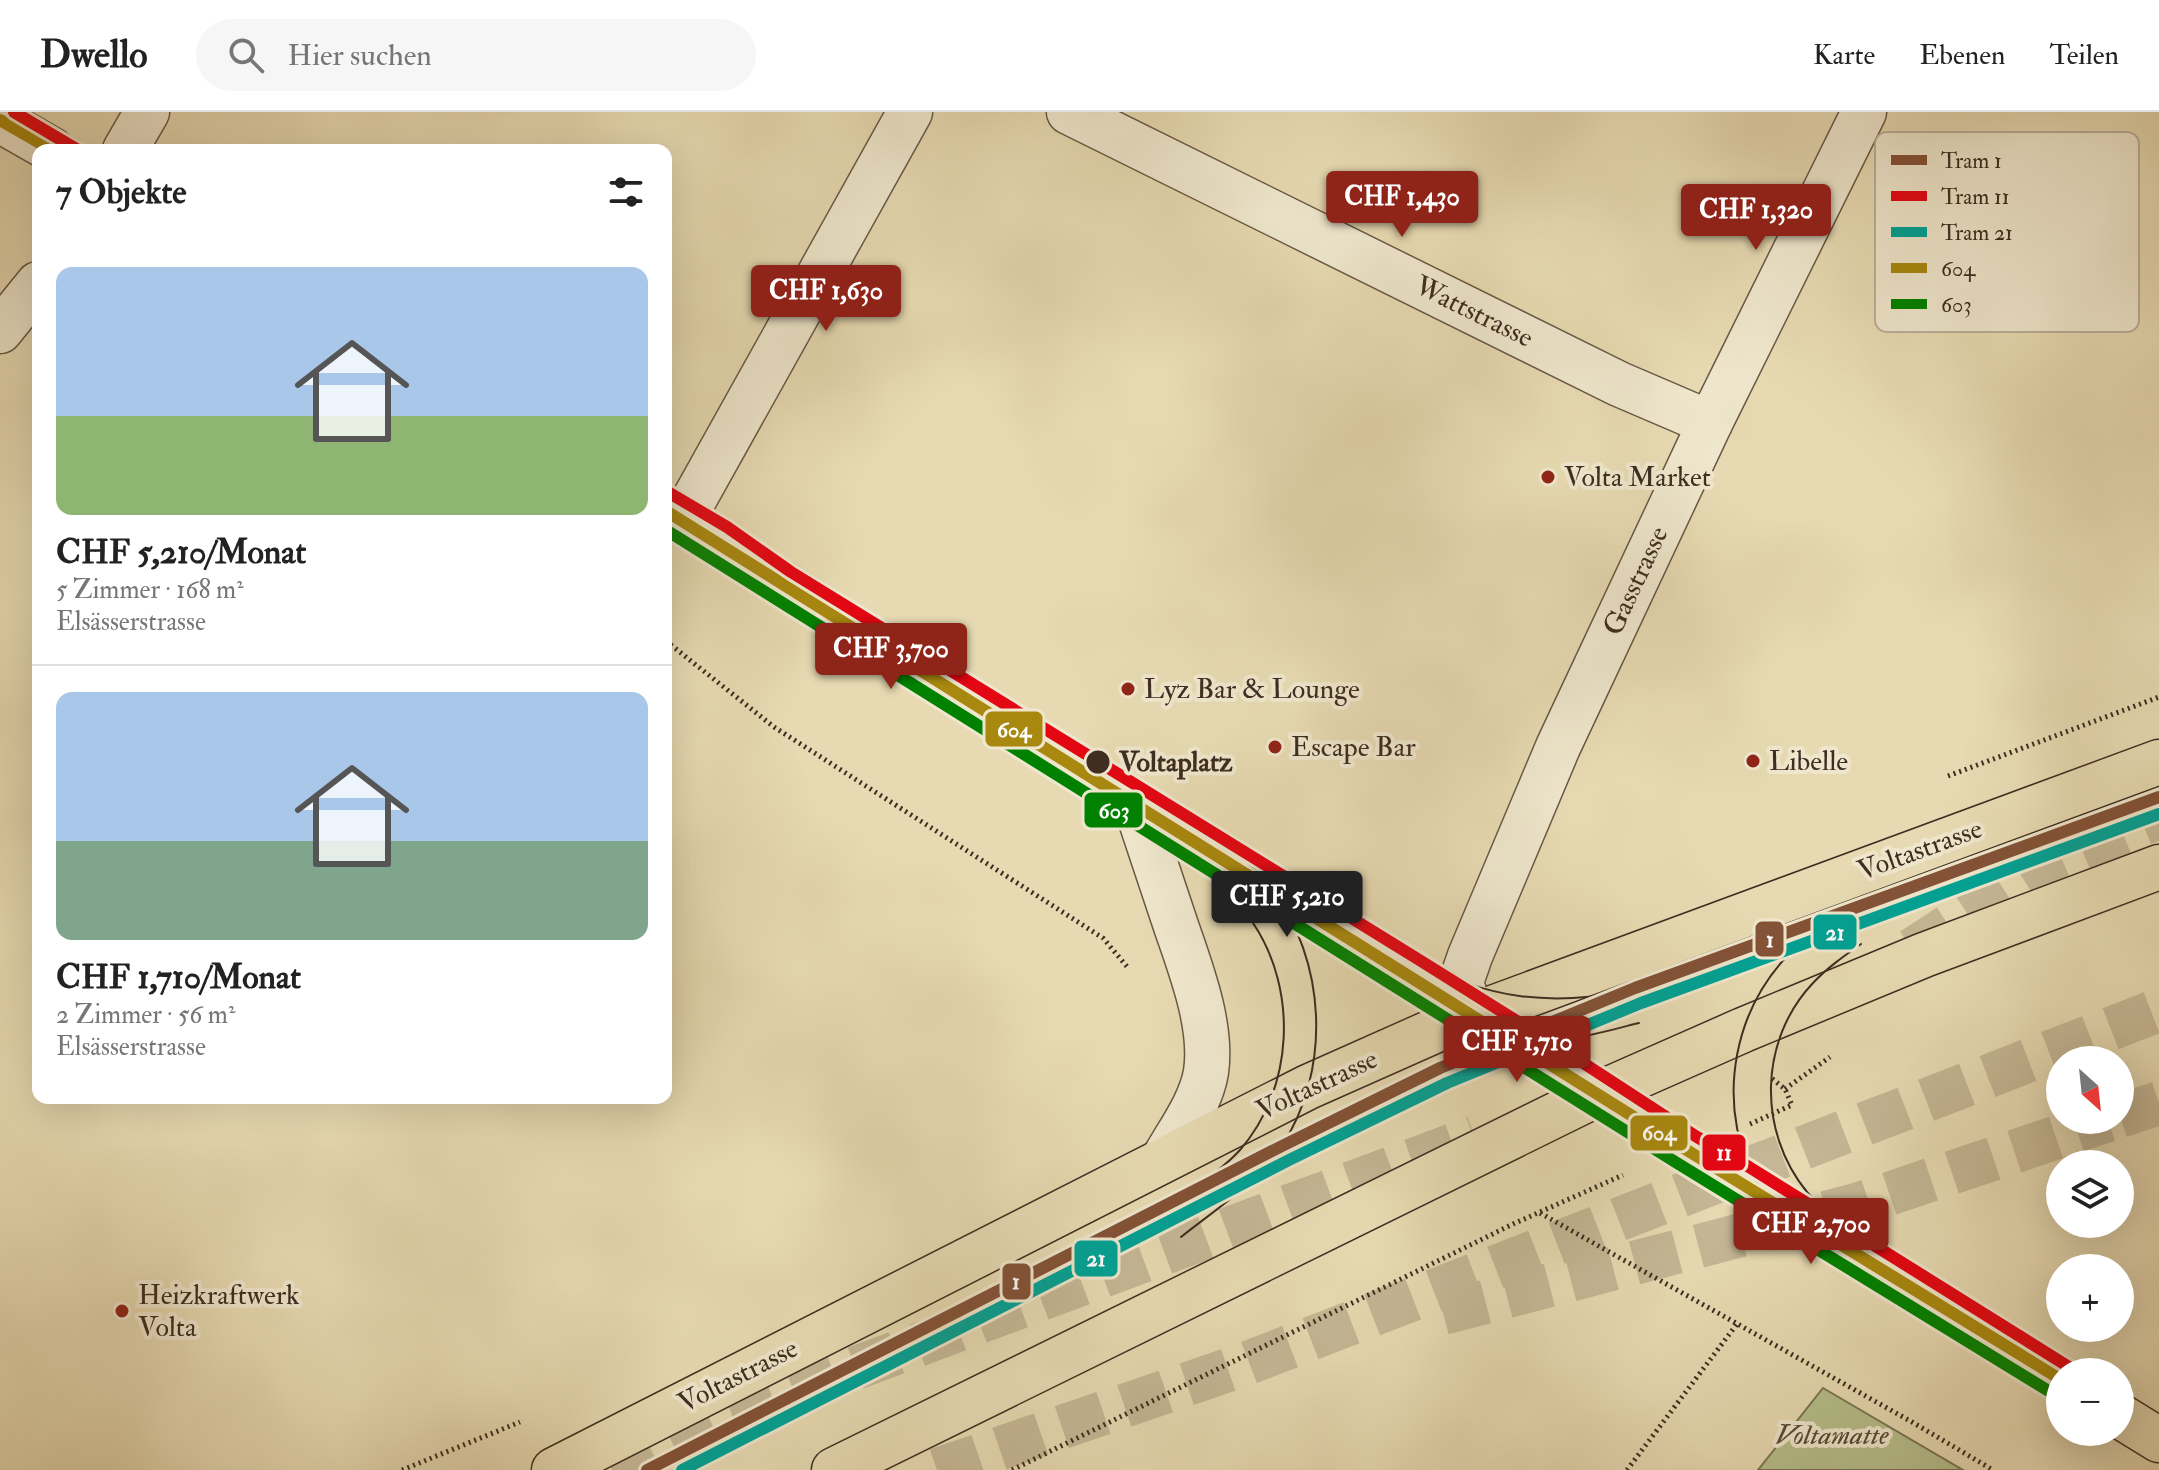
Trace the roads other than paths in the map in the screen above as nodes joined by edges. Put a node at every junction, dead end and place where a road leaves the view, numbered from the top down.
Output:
1 (147, 112) edge
2 (910, 112) edge
3 (1069, 112) edge
4 (1864, 112) edge
5 (0, 120) edge
6 (42, 144) edge
7 (128, 144) edge
8 (32, 291) edge
9 (0, 331) edge
10 (1710, 423) junction
11 (674, 516) edge
12 (2159, 762) edge
13 (1136, 806) junction
14 (2159, 867) edge
15 (1471, 1015) junction
16 (1598, 1094) junction
17 (1163, 1160) junction
18 (2046, 1370) edge
19 (2134, 1425) edge
20 (2159, 1440) edge
21 (554, 1470) edge
22 (834, 1470) edge

1 - 7 street
2 - 11 street
3 - 10 street, Wattstrasse
4 - 10 street, Gasstrasse
5 - 6 street
8 - 9 street
10 - 15 street, Gasstrasse
11 - 13 street
12 - 15 main road, Voltastrasse
13 - 15 street
13 - 17 street
14 - 16 main road
15 - 16 street
15 - 17 main road, Voltastrasse
16 - 18 main road
16 - 22 main road
17 - 21 main road, Voltastrasse
19 - 20 main road

